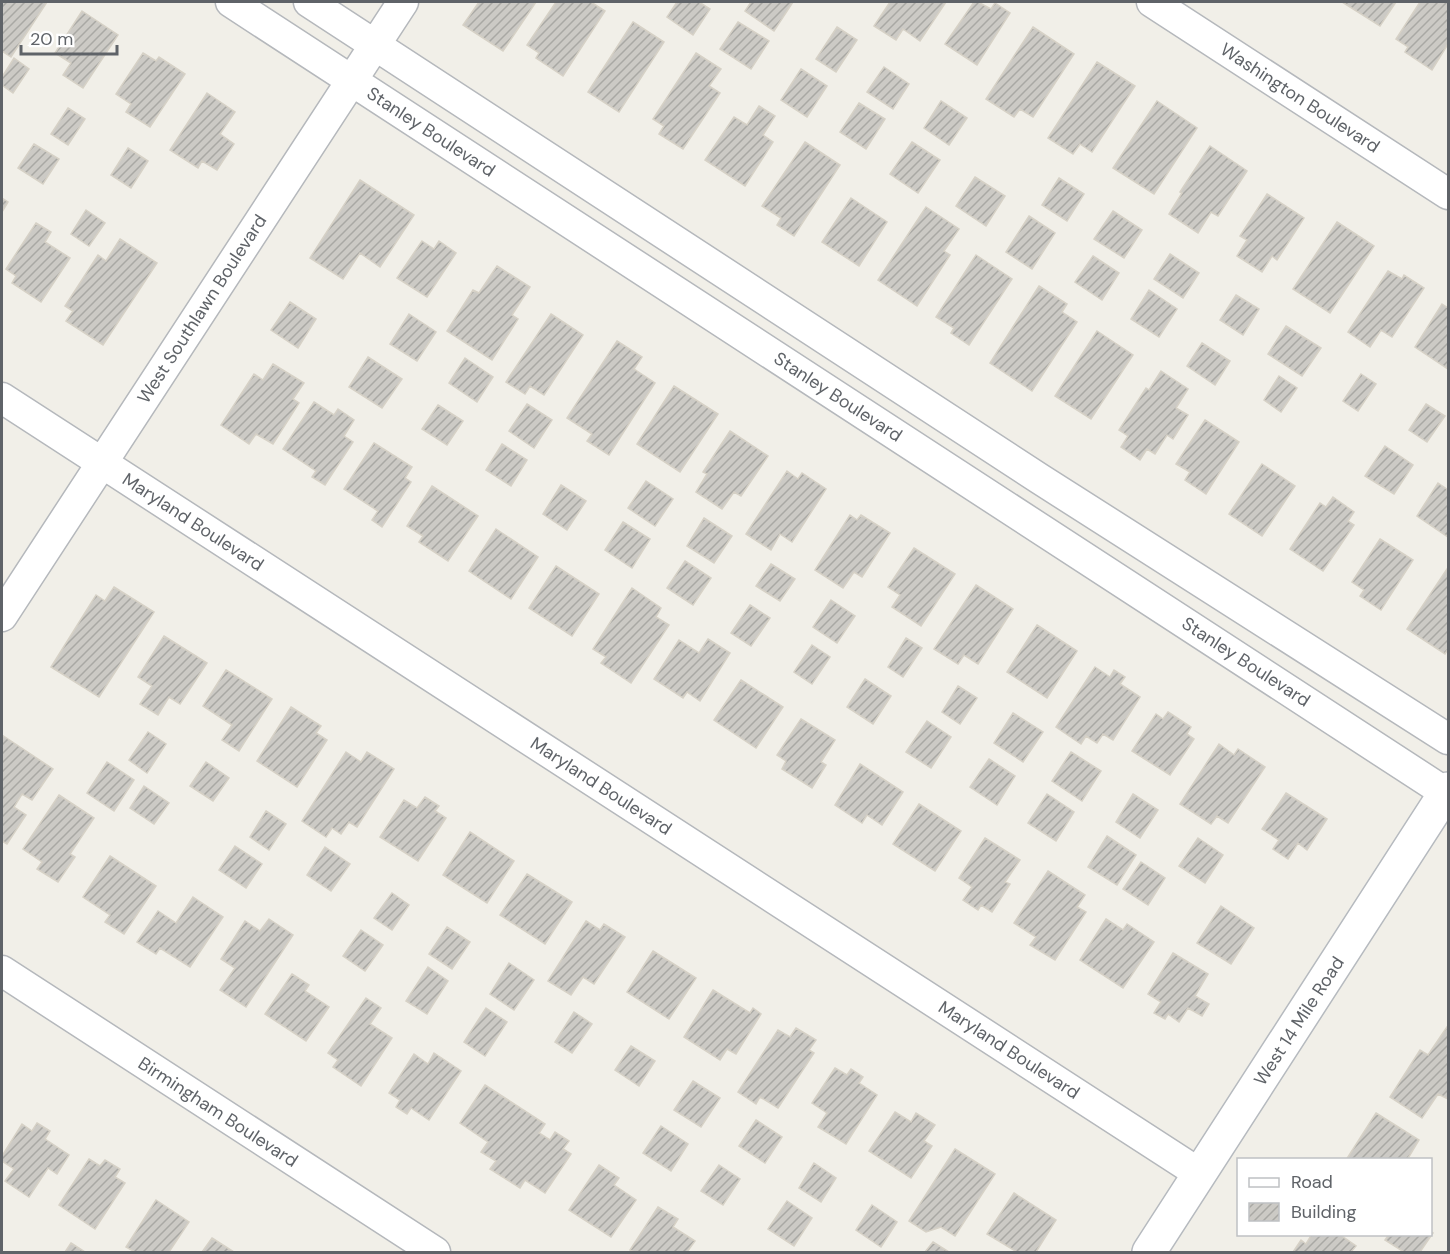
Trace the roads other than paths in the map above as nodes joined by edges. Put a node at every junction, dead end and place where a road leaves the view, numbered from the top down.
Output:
1 (231, 2) edge
2 (309, 2) edge
3 (403, 2) edge
4 (1152, 2) edge
5 (376, 44) junction
6 (352, 80) junction
7 (1449, 194) edge
8 (912, 396) junction
9 (2, 398) edge
10 (890, 431) junction
11 (101, 462) junction
12 (2, 616) edge
13 (1449, 739) edge
14 (1447, 791) edge
15 (2, 971) edge
16 (1200, 1174) junction
17 (435, 1252) edge
18 (1149, 1252) edge

1 - 6 street, Stanley Boulevard
2 - 5 street
3 - 5 street, West Southlawn Boulevard
4 - 7 street, Washington Boulevard
5 - 6 street, West Southlawn Boulevard
5 - 8 street
6 - 10 street, Stanley Boulevard
6 - 11 street, West Southlawn Boulevard
8 - 10 street
8 - 13 street
9 - 11 street, Maryland Boulevard
10 - 14 street, Stanley Boulevard
11 - 12 street, West Southlawn Boulevard
11 - 16 street, Maryland Boulevard
14 - 16 main road, West 14 Mile Road
15 - 17 street, Birmingham Boulevard
16 - 18 main road, West 14 Mile Road

